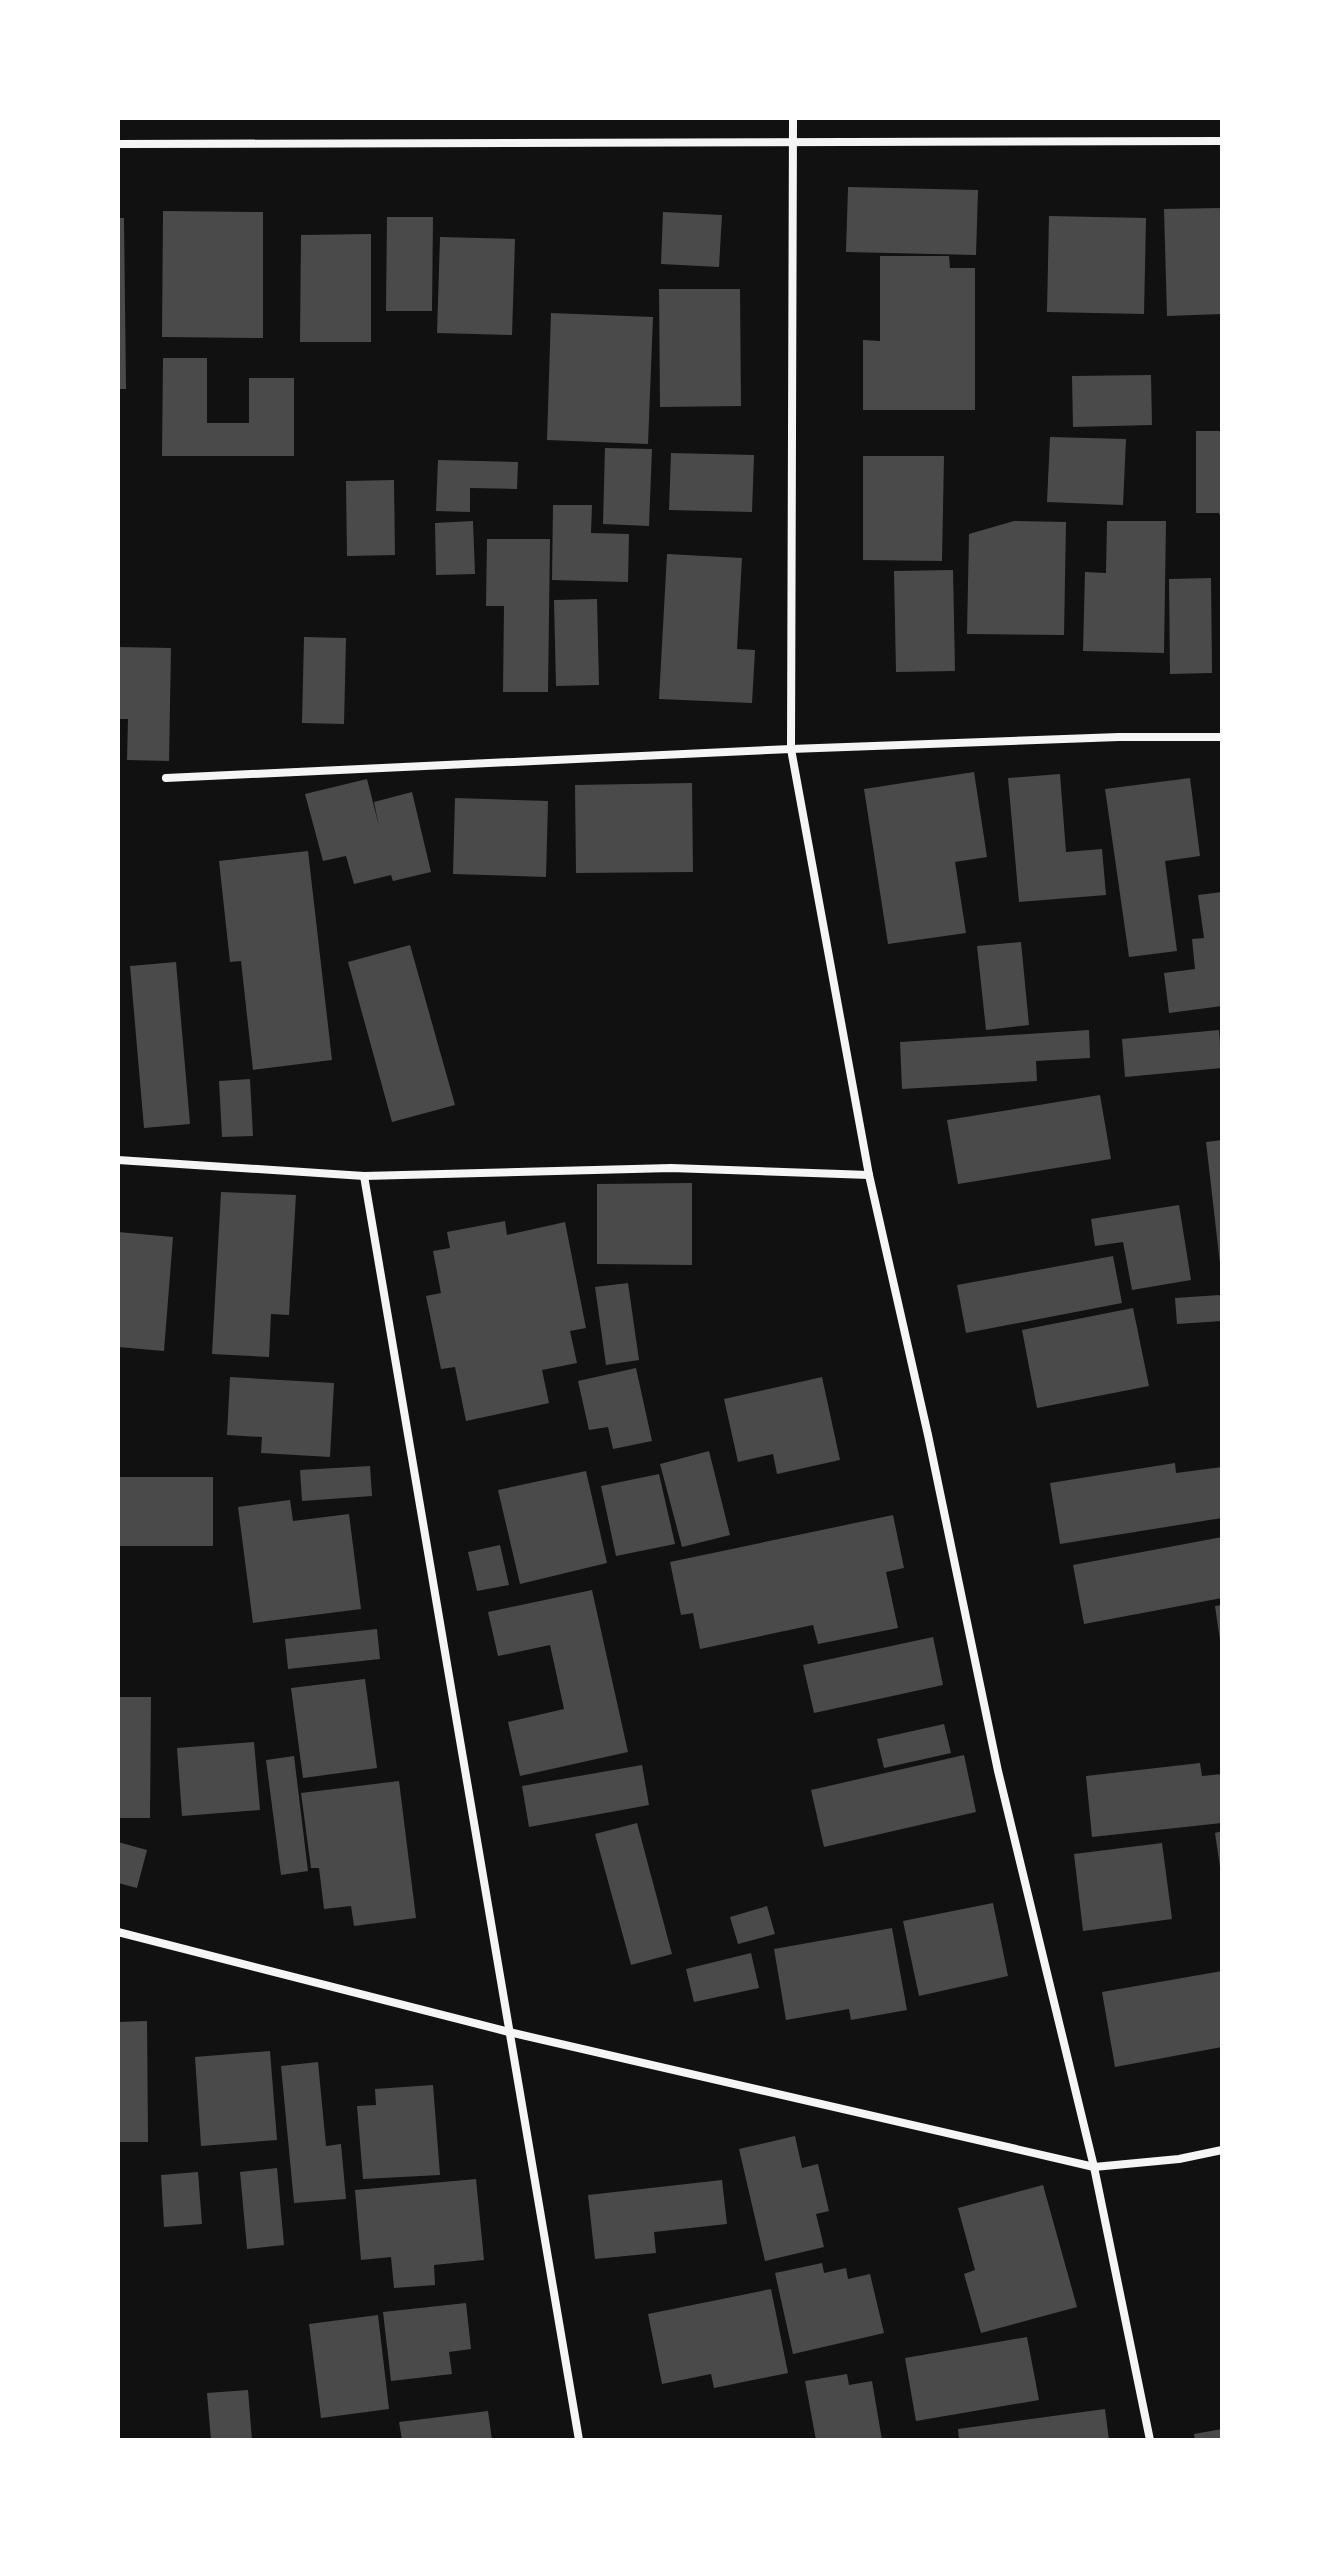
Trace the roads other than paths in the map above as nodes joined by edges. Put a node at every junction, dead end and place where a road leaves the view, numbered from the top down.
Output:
1 (793, 118) edge
2 (1222, 141) edge
3 (118, 144) edge
4 (793, 144) junction
5 (1222, 737) edge
6 (791, 749) junction
7 (166, 778) dead end
8 (118, 1160) edge
9 (869, 1175) junction
10 (364, 1176) junction
11 (118, 1932) edge
12 (509, 2032) junction
13 (1222, 2150) edge
14 (1094, 2167) junction
15 (579, 2440) edge
16 (1150, 2440) edge

1 - 4 street
2 - 4 street
3 - 4 street
4 - 6 street
5 - 6 street
6 - 7 street
6 - 9 street
8 - 10 street
9 - 10 street
9 - 14 street
10 - 12 street
11 - 12 street
12 - 14 street
12 - 15 street
13 - 14 street
14 - 16 street

